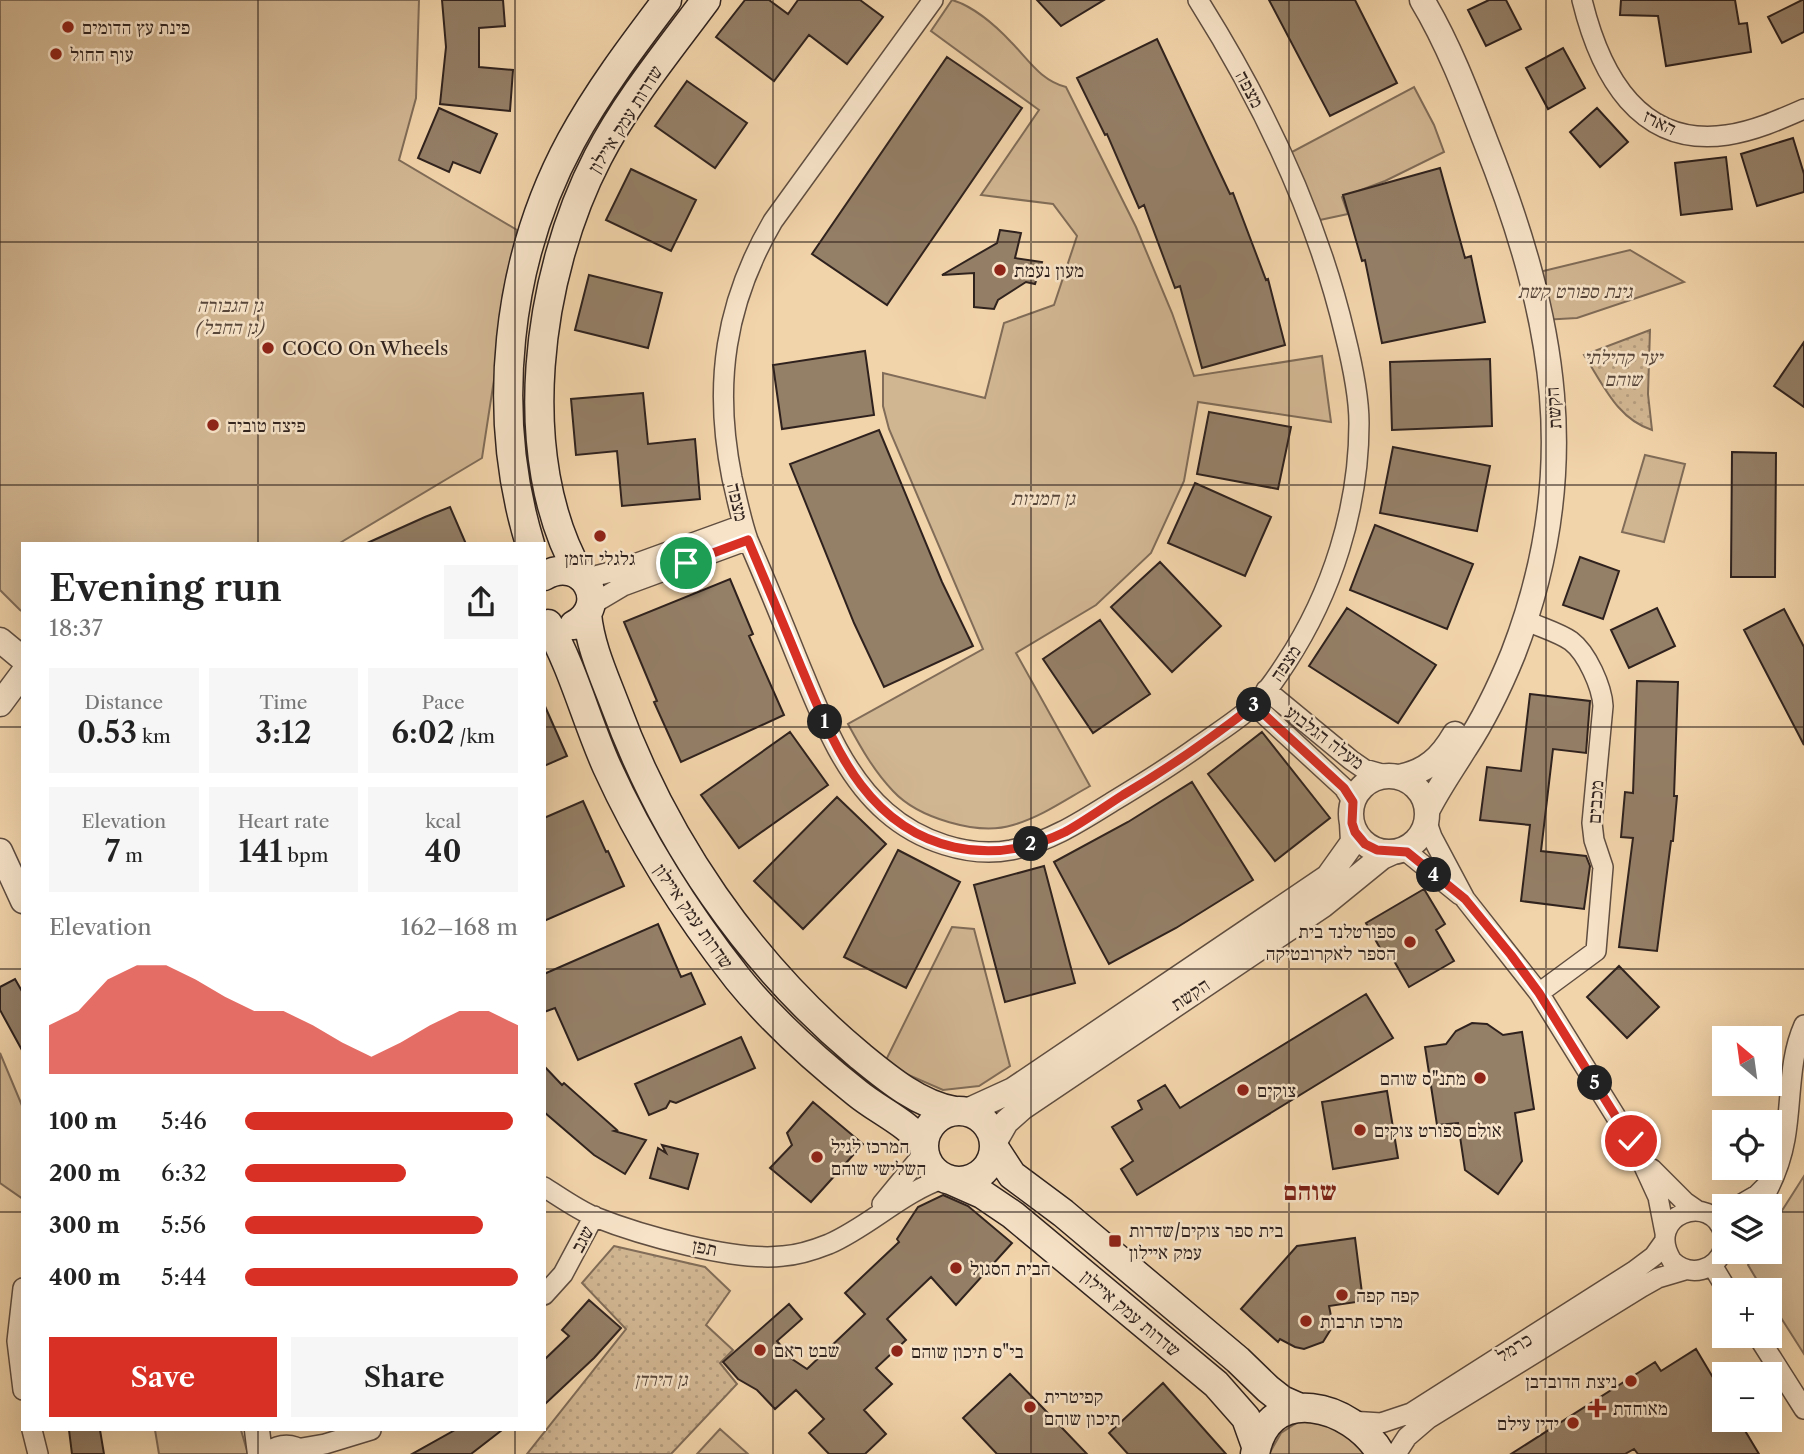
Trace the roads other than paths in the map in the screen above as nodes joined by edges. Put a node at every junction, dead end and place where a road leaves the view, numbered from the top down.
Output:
1 (667, 0) edge
2 (706, 0) edge
3 (932, 0) edge
4 (1199, 0) edge
5 (1405, 0) edge
6 (1422, 0) edge
7 (1582, 0) edge
8 (1804, 109) edge
9 (745, 532) junction
10 (529, 542) edge
11 (546, 575) edge
12 (586, 593) junction
13 (1525, 620) junction
14 (546, 622) edge
15 (0, 640) edge
16 (21, 657) edge
17 (21, 676) edge
18 (1260, 697) junction
19 (0, 704) edge
20 (1394, 776) junction
21 (1352, 812) junction
22 (1426, 815) junction
23 (0, 851) edge
24 (1396, 851) junction
25 (5, 877) edge
26 (21, 898) edge
27 (1465, 899) junction
28 (1539, 993) junction
29 (1804, 1025) edge
30 (961, 1111) junction
31 (994, 1146) junction
32 (924, 1149) junction
33 (1636, 1149) junction
34 (947, 1179) junction
35 (1771, 1181) junction
36 (546, 1188) edge
37 (1758, 1194) edge
38 (1765, 1194) edge
39 (1701, 1212) junction
40 (1712, 1212) edge
41 (594, 1216) junction
42 (1712, 1218) edge
43 (865, 1222) junction
44 (1665, 1238) junction
45 (1712, 1265) joint
46 (1685, 1270) junction
47 (1720, 1278) edge
48 (546, 1293) edge
49 (21, 1306) edge
50 (1765, 1348) edge
51 (21, 1374) edge
52 (1300, 1408) junction
53 (1804, 1409) edge
54 (1350, 1421) junction
55 (33, 1431) edge
56 (257, 1431) edge
57 (370, 1431) edge
58 (373, 1431) edge
59 (288, 1447) edge
60 (1255, 1450) edge
61 (38, 1454) edge
62 (261, 1454) edge
63 (342, 1454) edge
64 (1381, 1454) edge
65 (1396, 1454) edge

1 - 10 main road, שדרות עמק איילון
2 - 12 main road, שדרות עמק איילון
3 - 9 street, מצפה
4 - 18 street, מצפה
5 - 20 street, הקשת
6 - 13 street, הקשת
7 - 8 street, הארז
9 - 12 street
9 - 12 street
9 - 18 street, מצפה
11 - 12 main road
12 - 14 main road
12 - 30 main road, שדרות עמק איילון
13 - 22 street, הקשת
13 - 28 street, מכבים
14 - 32 main road, שדרות עמק איילון
15 - 16 street
17 - 19 street
18 - 20 street, מעלה הגלבוע
18 - 21 street, מעלה הגלבוע
20 - 21 street
20 - 22 street
21 - 24 street
21 - 30 street, הקשת
22 - 24 street
22 - 27 street
23 - 25 street
24 - 27 street
24 - 31 street, הקשת
25 - 26 street
27 - 28 street
28 - 33 street
29 - 35 street
30 - 31 main road
30 - 32 main road
31 - 34 main road
31 - 52 main road, שדרות עמק איילון
32 - 34 main road
32 - 43 street, תפן
33 - 39 street
33 - 44 street
34 - 43 street, תפן
34 - 60 main road, שדרות עמק איילון
35 - 37 street
35 - 38 street
36 - 41 street, תפן
39 - 40 street
39 - 42 street
39 - 44 street, כרמל
41 - 43 street, תפן
41 - 48 street, שגב
44 - 46 street
44 - 54 street, כרמל
45 - 46 street, כרמל
45 - 47 street
46 - 65 street, כרמל
49 - 51 street
50 - 53 street
52 - 54 main road
52 - 60 main road
54 - 64 main road
55 - 61 street
56 - 62 street
57 - 59 street
58 - 63 street

